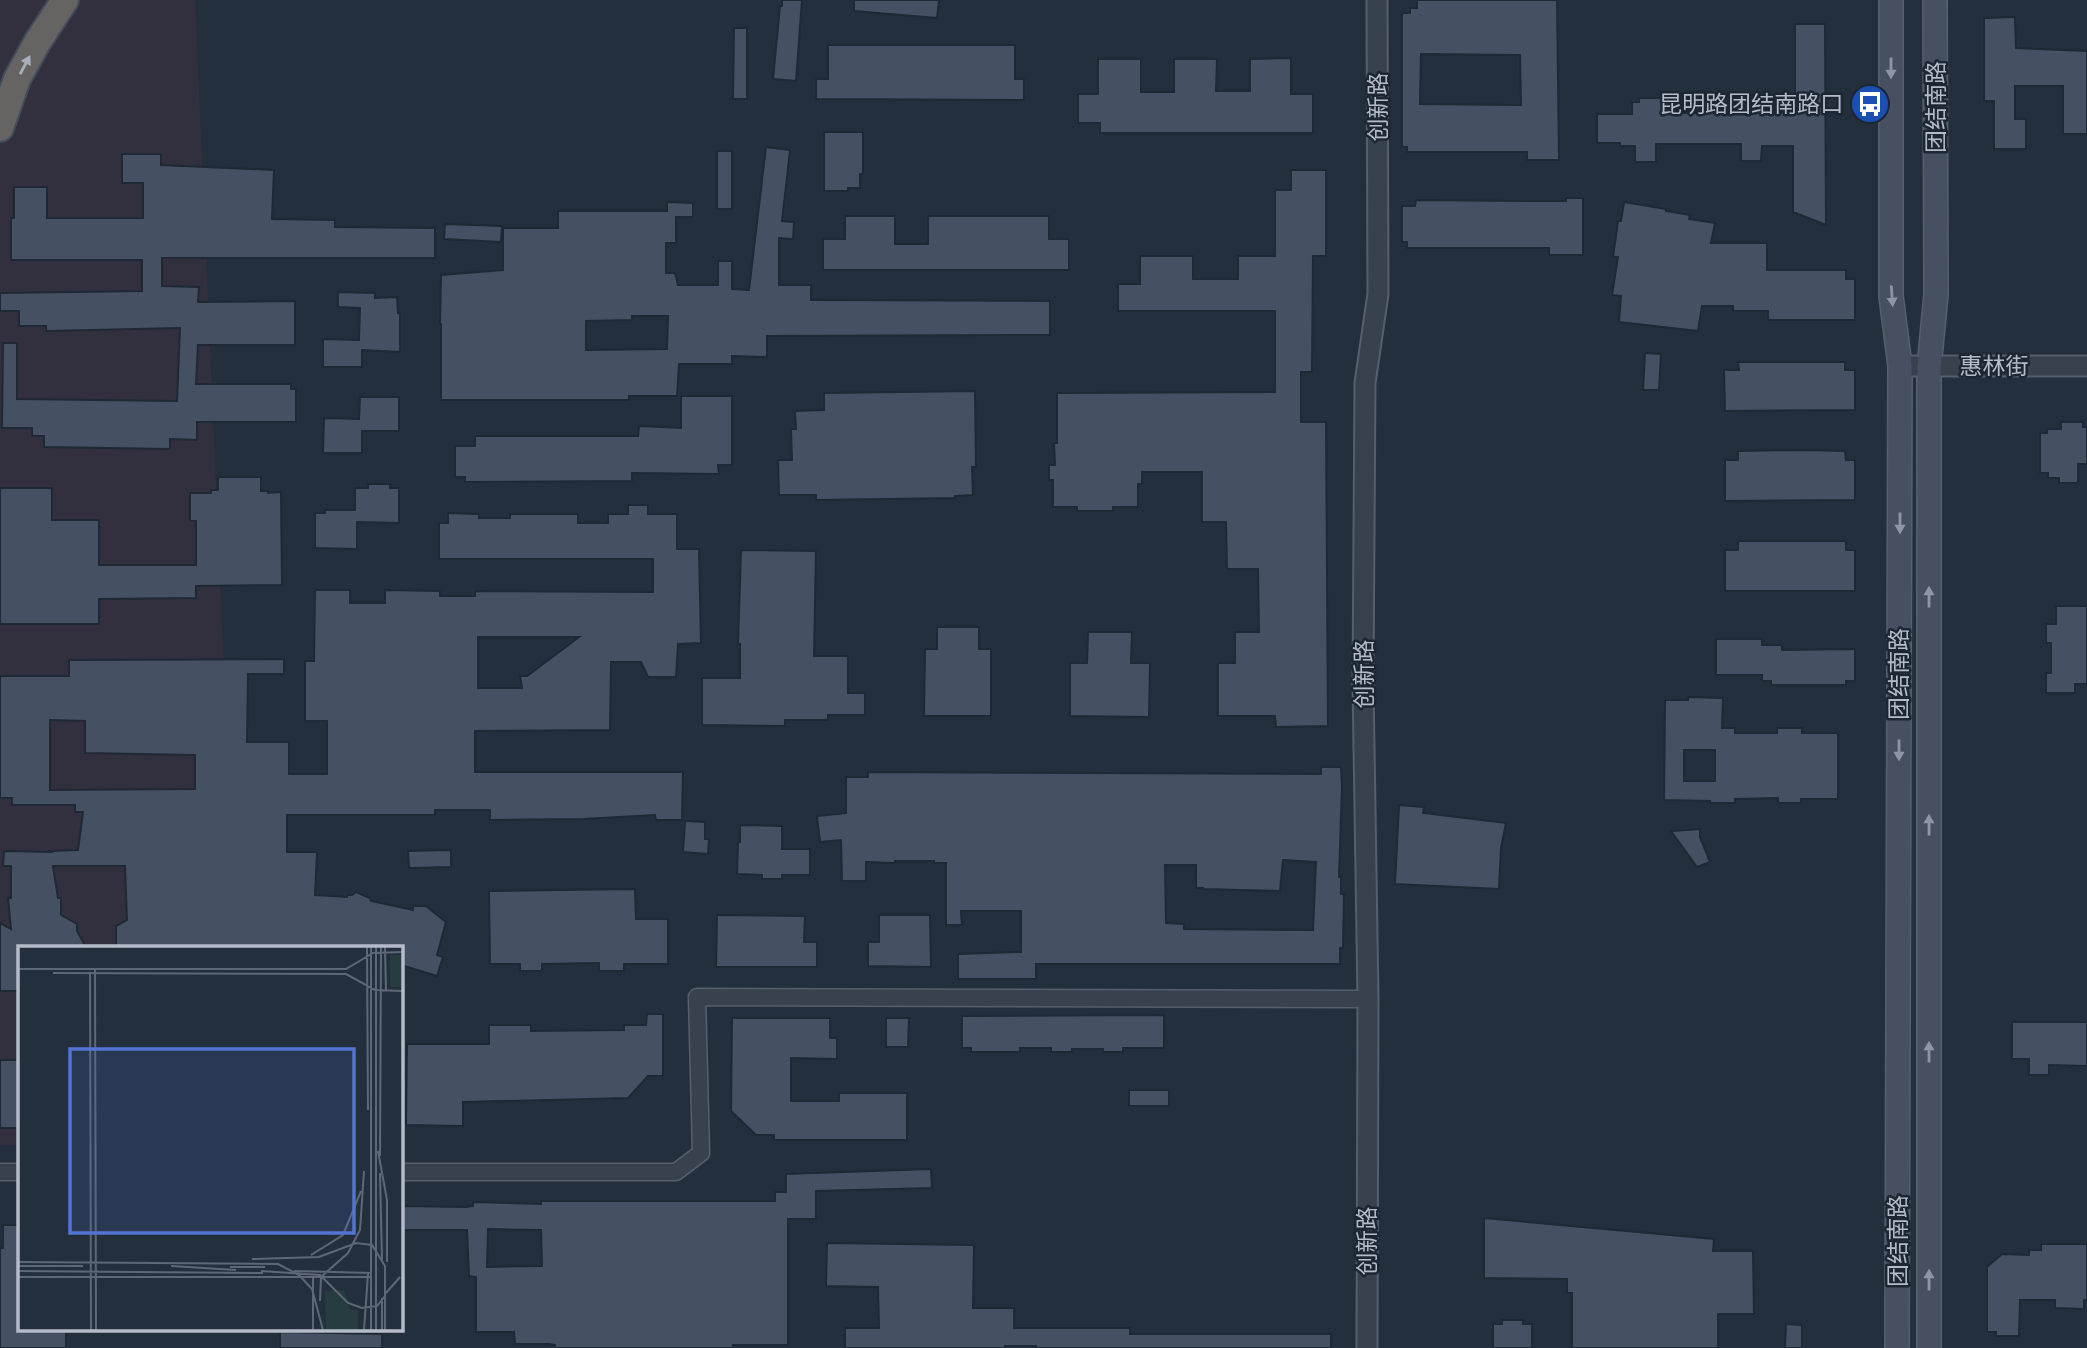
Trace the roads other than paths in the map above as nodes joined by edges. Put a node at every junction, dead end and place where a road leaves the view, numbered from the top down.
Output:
1 (65, 0) edge
2 (1377, 0) edge
3 (1891, 0) edge
4 (1936, 0) edge
5 (0, 128) edge
6 (1900, 366) junction
7 (2087, 366) edge
8 (1929, 367) junction
9 (1368, 999) junction
10 (0, 1172) edge
11 (18, 1172) edge
12 (402, 1172) edge
13 (1367, 1348) edge
14 (1897, 1348) edge
15 (1929, 1348) edge

5 -> 1 highway
2 - 9 street, 创新路
3 -> 6 main road, 团结南路
4 - 8 main road, 团结南路
6 - 8 street, 惠林街
6 -> 14 main road, 团结南路
7 - 8 street, 惠林街
15 -> 8 main road, 团结南路
9 - 12 street
9 - 13 street, 创新路
10 - 11 street

